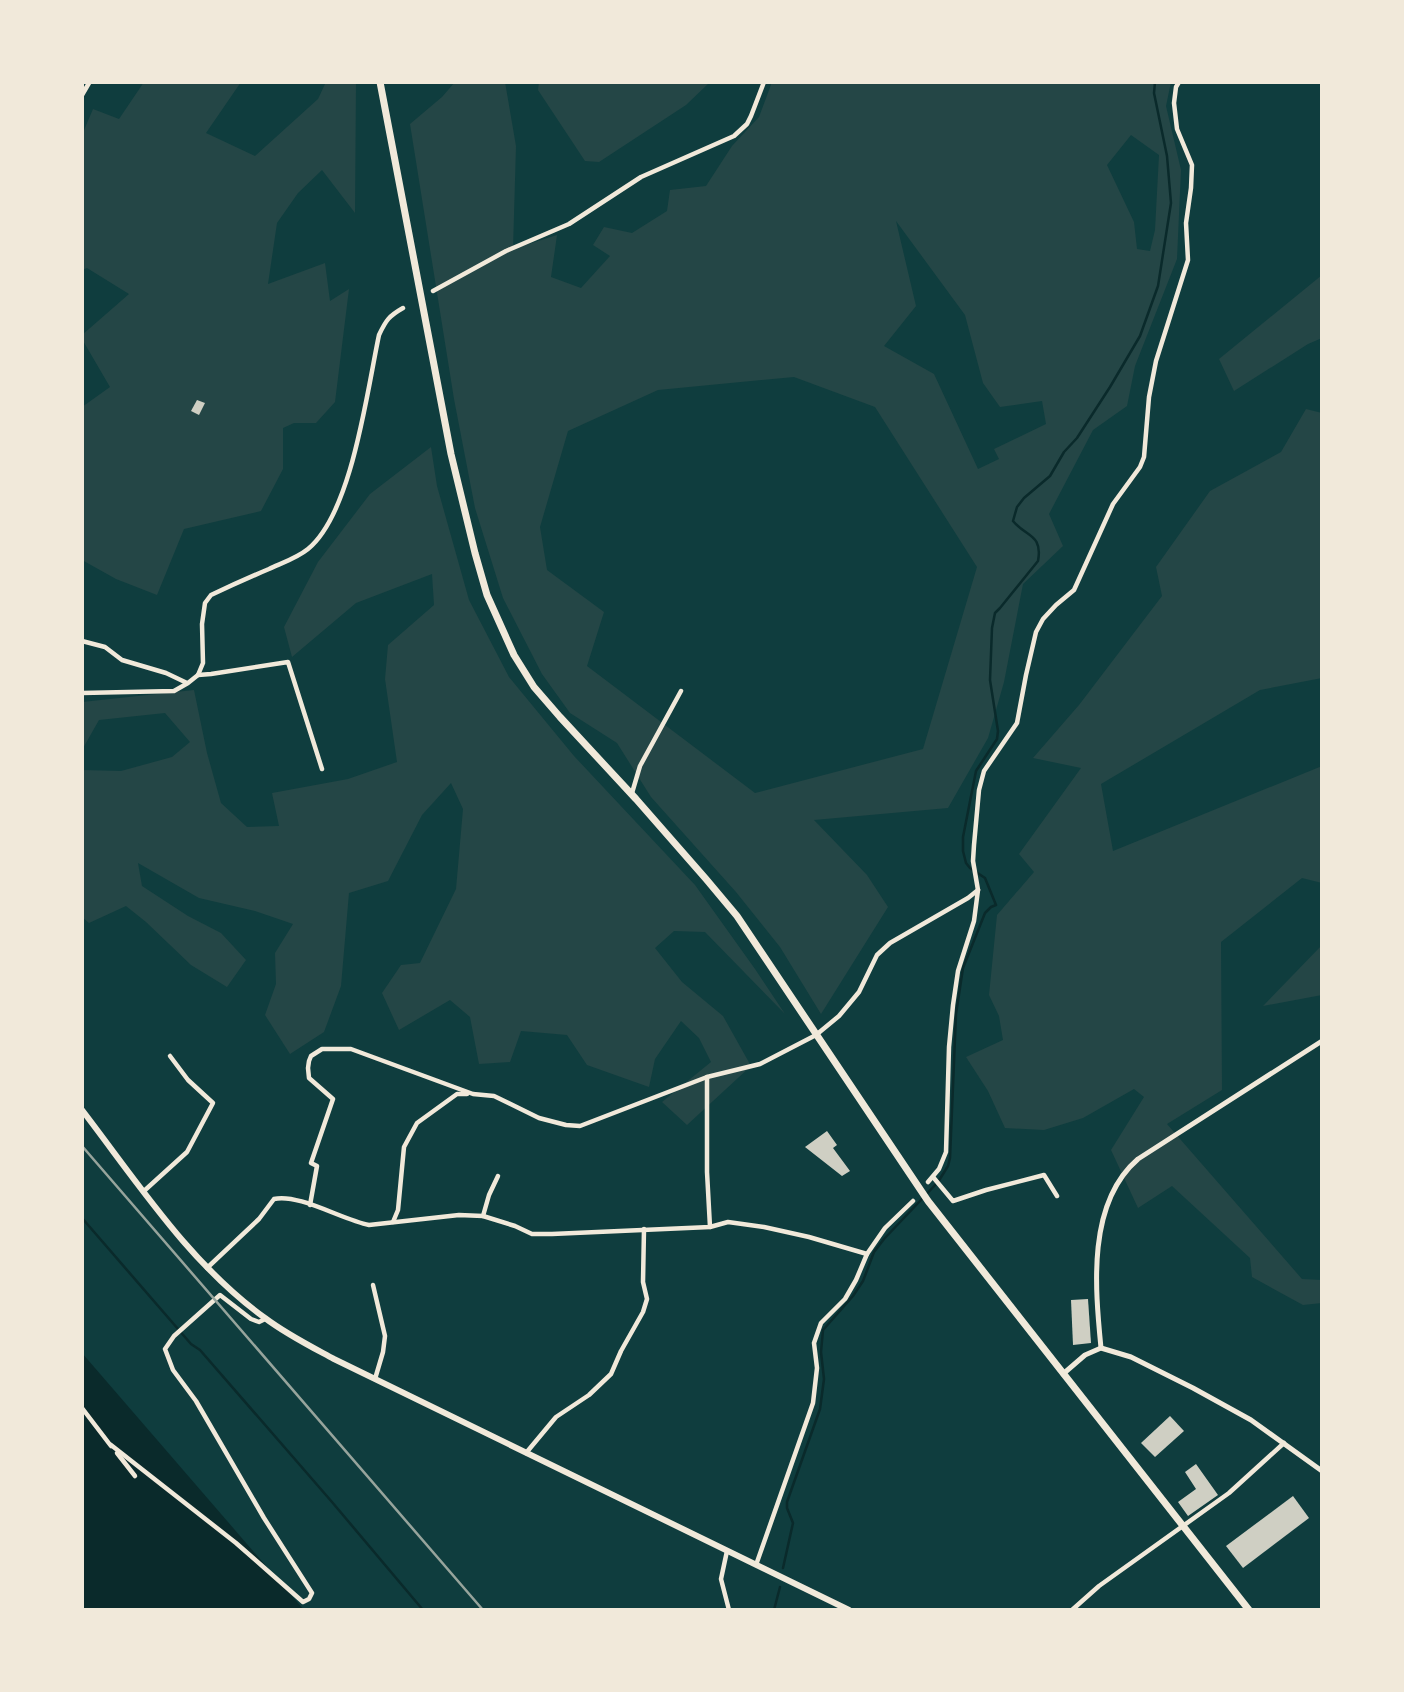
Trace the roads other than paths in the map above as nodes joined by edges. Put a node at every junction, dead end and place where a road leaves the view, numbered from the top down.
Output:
1 (380, 82) edge
2 (764, 82) edge
3 (1178, 82) edge
4 (89, 83) edge
5 (82, 95) edge
6 (433, 291) dead end
7 (403, 308) dead end
8 (82, 641) edge
9 (198, 675) junction
10 (188, 683) junction
11 (681, 691) dead end
12 (82, 693) edge
13 (323, 769) dead end
14 (632, 794) junction
15 (978, 890) junction
16 (816, 1035) junction
17 (1322, 1041) edge
18 (170, 1056) dead end
19 (707, 1077) junction
20 (473, 1094) junction
21 (82, 1110) edge
22 (498, 1175) dead end
23 (933, 1177) junction
24 (928, 1182) dead end
25 (144, 1191) junction
26 (1057, 1196) dead end
27 (913, 1201) dead end
28 (310, 1205) junction
29 (482, 1216) junction
30 (392, 1222) junction
31 (710, 1227) junction
32 (644, 1229) junction
33 (867, 1254) junction
34 (207, 1268) junction
35 (373, 1284) dead end
36 (265, 1319) junction
37 (1101, 1348) junction
38 (1063, 1374) junction
39 (375, 1379) junction
40 (82, 1408) edge
41 (1284, 1443) junction
42 (111, 1446) junction
43 (526, 1453) junction
44 (1322, 1471) edge
45 (135, 1476) dead end
46 (1182, 1525) junction
47 (727, 1551) junction
48 (756, 1565) junction
49 (729, 1610) edge
50 (849, 1610) edge
51 (1072, 1610) edge
52 (1249, 1610) edge

1 - 14 highway
2 - 6 street
3 - 15 street
4 - 5 street
7 - 9 street
8 - 10 street
9 - 10 street
9 - 13 street
10 - 12 street
11 - 14 street
14 - 16 highway
15 - 16 street
15 - 23 street
16 - 19 street
16 - 38 highway
17 - 37 street
18 - 25 street
19 - 20 street
19 - 31 street
20 - 28 street
20 - 30 street
21 - 25 main road
22 - 29 street
23 - 24 street
23 - 26 street
25 - 34 main road
27 - 33 street
28 - 30 street
28 - 34 street
29 - 30 street
29 - 32 street
31 - 32 street
31 - 33 street
32 - 43 street
33 - 48 street
34 - 36 main road
35 - 39 street
36 - 39 main road
36 - 42 street
37 - 38 street
37 - 41 street
38 - 46 highway
39 - 43 main road
40 - 42 street
41 - 44 street
41 - 46 street
42 - 45 street
43 - 47 main road
46 - 51 street
46 - 52 highway
47 - 48 main road
47 - 49 street
48 - 50 main road

